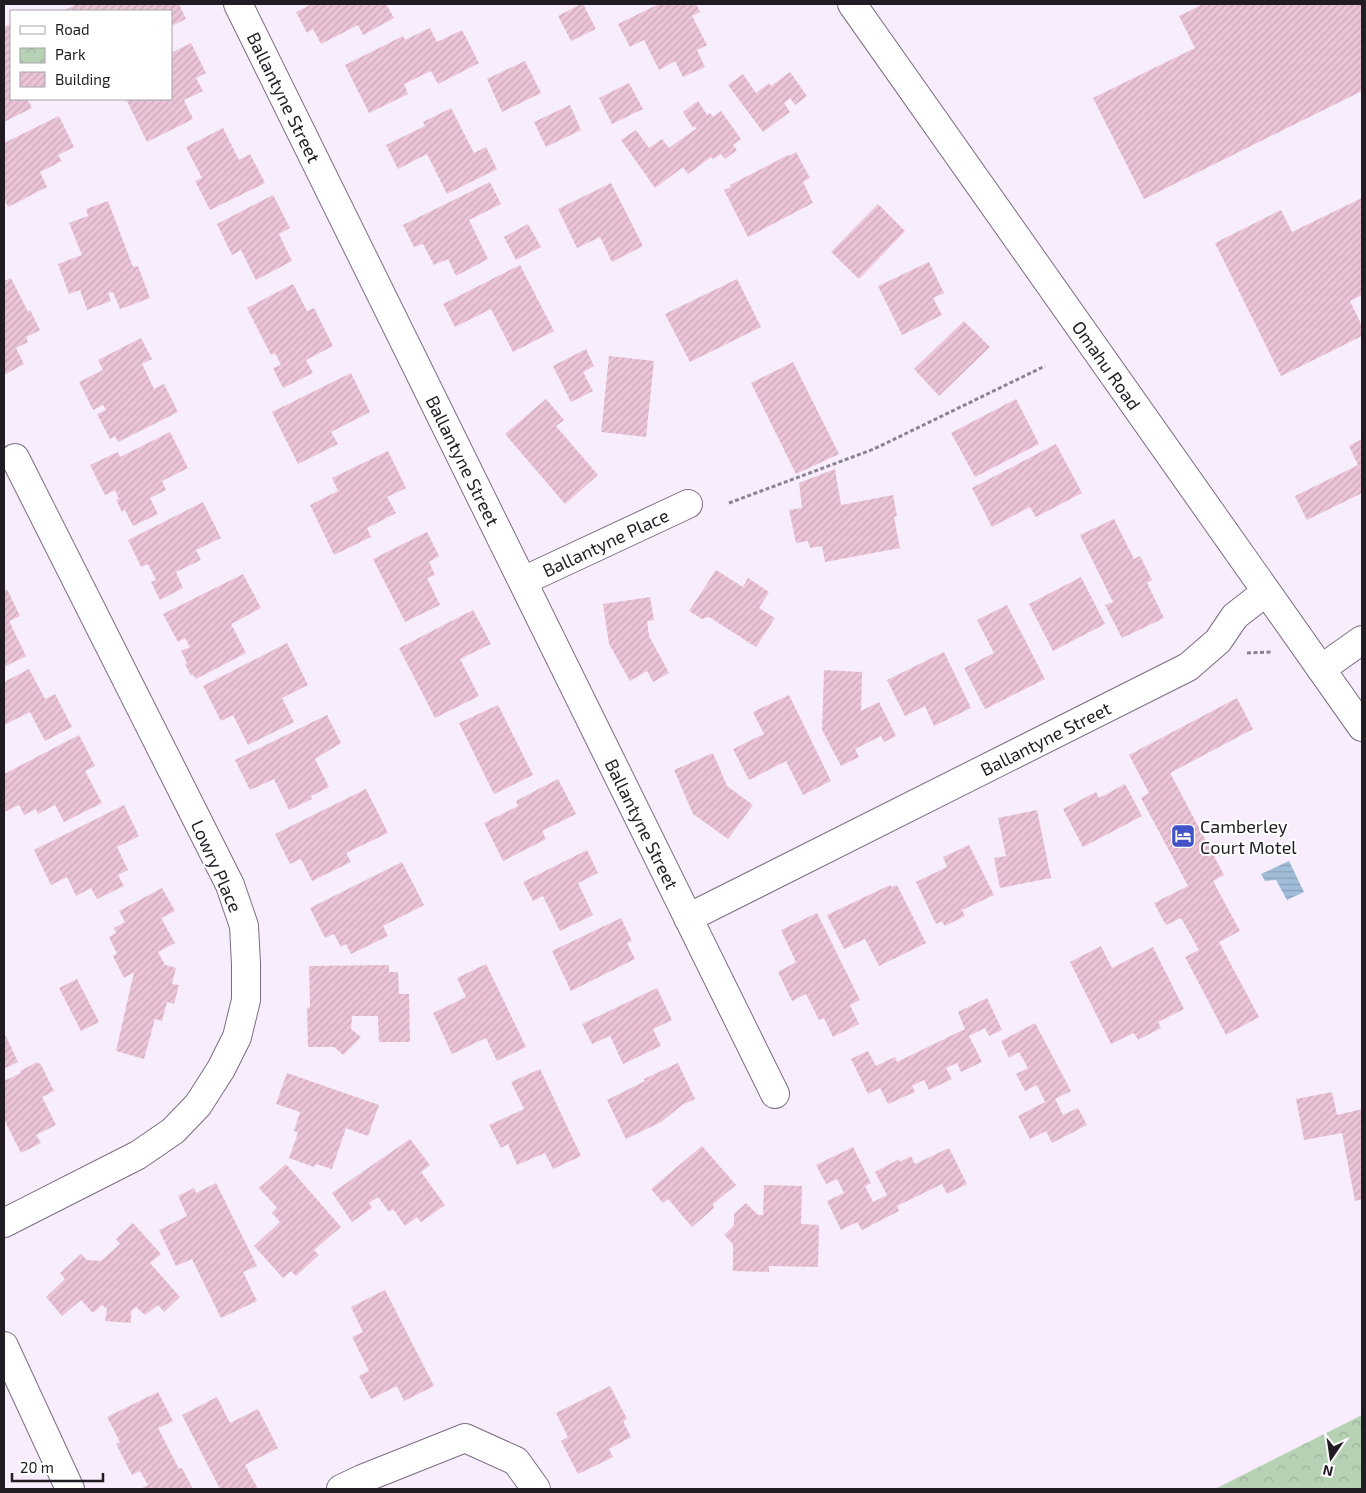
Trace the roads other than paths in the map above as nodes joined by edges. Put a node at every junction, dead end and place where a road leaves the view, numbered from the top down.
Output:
1 (238, 4) edge
2 (852, 4) edge
3 (15, 458) dead end
4 (688, 504) dead end
5 (523, 581) junction
6 (1266, 592) junction
7 (1362, 640) edge
8 (1315, 661) junction
9 (1362, 727) edge
10 (688, 918) junction
11 (775, 1094) dead end
12 (4, 1223) edge
13 (4, 1346) edge
14 (70, 1489) edge
15 (341, 1489) edge
16 (536, 1489) edge

1 - 5 street, Ballantyne Street
2 - 6 street, Omahu Road
3 - 12 street, Lowry Place
4 - 5 street, Ballantyne Place
5 - 10 street, Ballantyne Street
6 - 8 street, Omahu Road
6 - 10 street, Ballantyne Street
7 - 8 street
8 - 9 street, Omahu Road
10 - 11 street, Ballantyne Street
13 - 14 street
15 - 16 street

